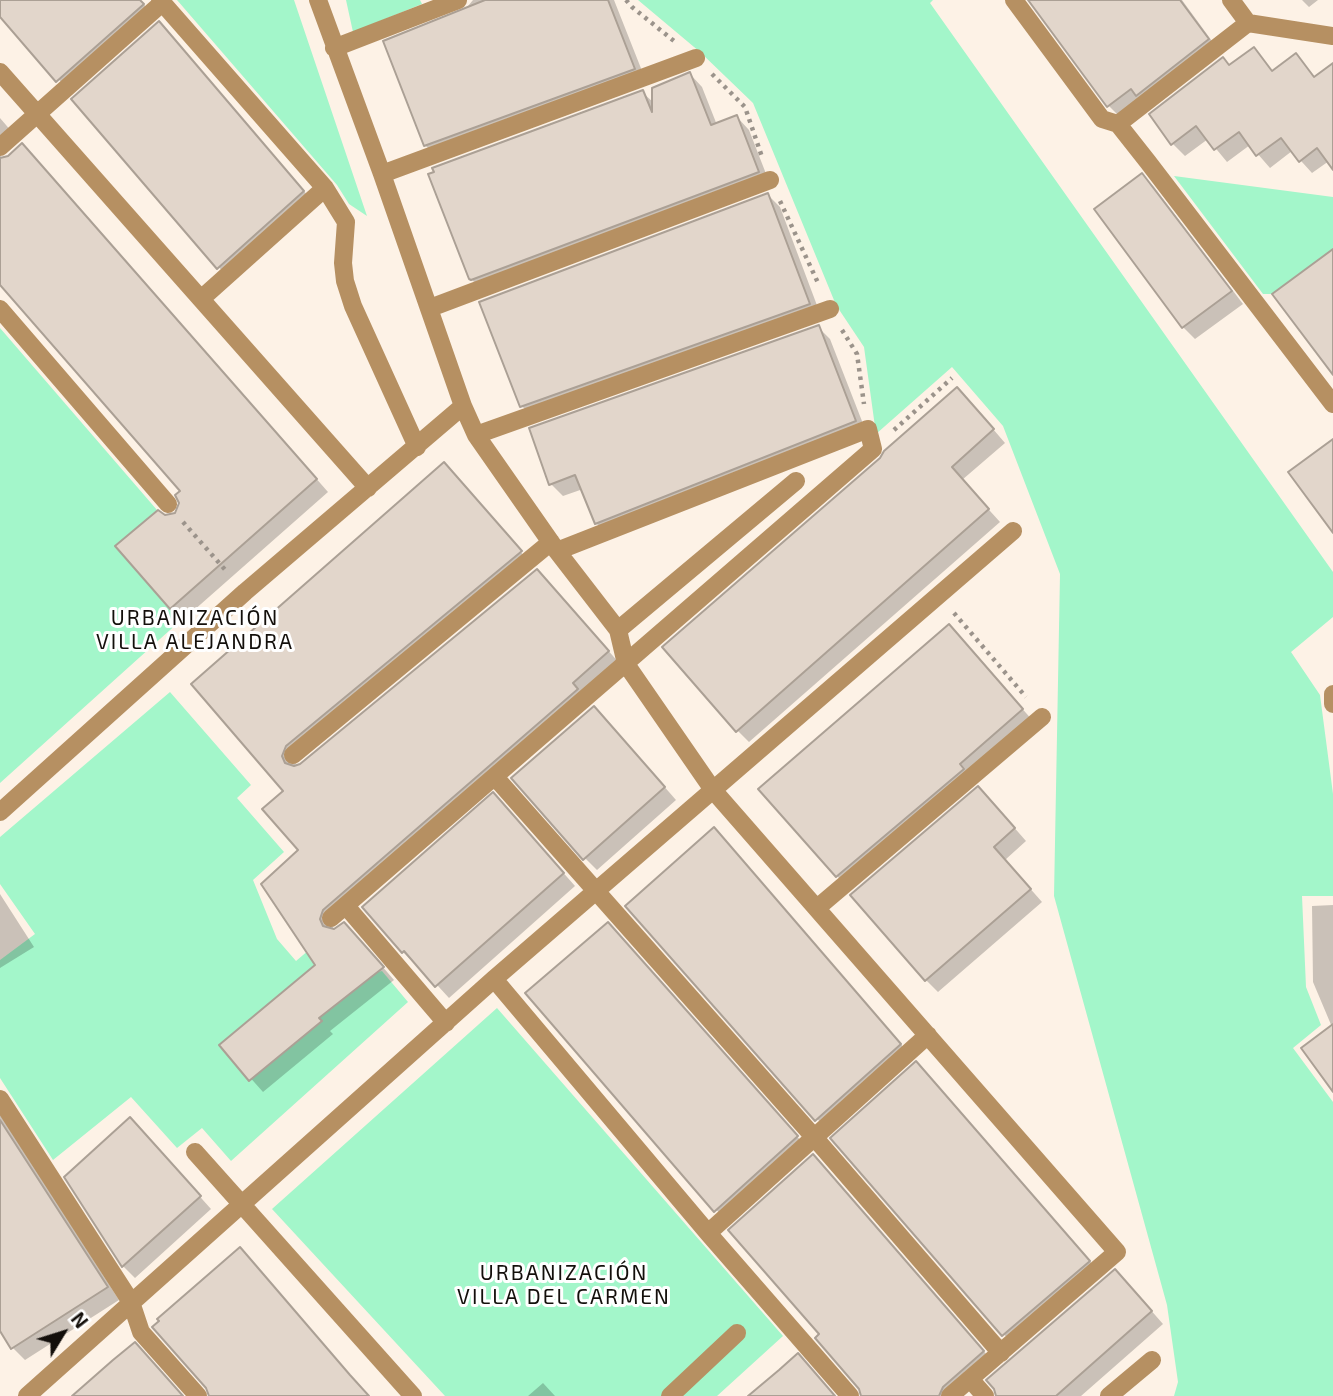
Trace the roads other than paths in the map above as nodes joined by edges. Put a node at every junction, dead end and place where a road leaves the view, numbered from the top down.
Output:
1 (318, 0) edge
2 (458, 0) edge
3 (1014, 0) edge
4 (1231, 0) edge
5 (161, 1) edge
6 (1248, 23) junction
7 (1333, 36) edge
8 (334, 48) junction
9 (696, 58) dead end
10 (0, 72) edge
11 (37, 113) junction
12 (1118, 124) junction
13 (0, 147) edge
14 (382, 174) junction
15 (770, 180) dead end
16 (325, 188) junction
17 (201, 299) junction
18 (430, 308) junction
19 (0, 309) edge
20 (830, 309) dead end
21 (1333, 404) edge
22 (463, 406) junction
23 (476, 435) junction
24 (417, 447) junction
25 (796, 481) dead end
26 (368, 488) junction
27 (168, 504) road end
28 (1013, 531) dead end
29 (554, 546) junction
30 (618, 630) junction
31 (626, 664) junction
32 (1333, 694) edge
33 (1333, 704) edge
34 (1042, 717) road end
35 (293, 755) dead end
36 (495, 777) junction
37 (713, 790) junction
38 (0, 812) edge
39 (595, 892) junction
40 (346, 906) junction
41 (817, 908) junction
42 (331, 918) dead end
43 (495, 979) junction
44 (446, 1023) junction
45 (928, 1035) junction
46 (0, 1099) edge
47 (814, 1137) junction
48 (195, 1152) dead end
49 (242, 1204) junction
50 (708, 1233) junction
51 (131, 1302) junction
52 (737, 1333) dead end
53 (1000, 1353) junction
54 (1152, 1360) dead end
55 (970, 1379) junction
56 (26, 1396) edge
57 (198, 1396) edge
58 (412, 1396) edge
59 (670, 1396) edge
60 (850, 1396) edge
61 (950, 1396) edge
62 (985, 1396) edge
63 (1109, 1396) edge

1 - 8 street
2 - 8 street
3 - 12 street
4 - 6 street
5 - 11 street
5 - 16 street
6 - 7 street
6 - 12 street
8 - 14 street
9 - 14 street
10 - 11 street
11 - 13 street
11 - 17 street
12 - 21 street
14 - 18 street
15 - 18 street
16 - 17 street
16 - 24 street
17 - 26 street
18 - 22 street
19 - 27 street
20 - 23 street
22 - 23 street
22 - 24 street
23 - 29 street
24 - 26 street
25 - 30 street
26 - 38 street
28 - 37 street
29 - 30 street
29 - 31 street
29 - 35 street
30 - 31 street
31 - 36 street
31 - 37 street
32 - 33 street
34 - 41 street
36 - 39 street
36 - 40 street
37 - 39 street
37 - 41 street
39 - 43 street
39 - 47 street
40 - 42 street
40 - 44 street
41 - 45 street
43 - 44 street
43 - 50 street
44 - 49 street
45 - 47 street
45 - 53 street
46 - 51 street
47 - 50 street
47 - 53 street
48 - 49 street
49 - 51 street
49 - 58 street
50 - 60 street
51 - 56 street
51 - 57 street
52 - 59 street
53 - 55 street
54 - 63 street
55 - 61 street
55 - 62 street

